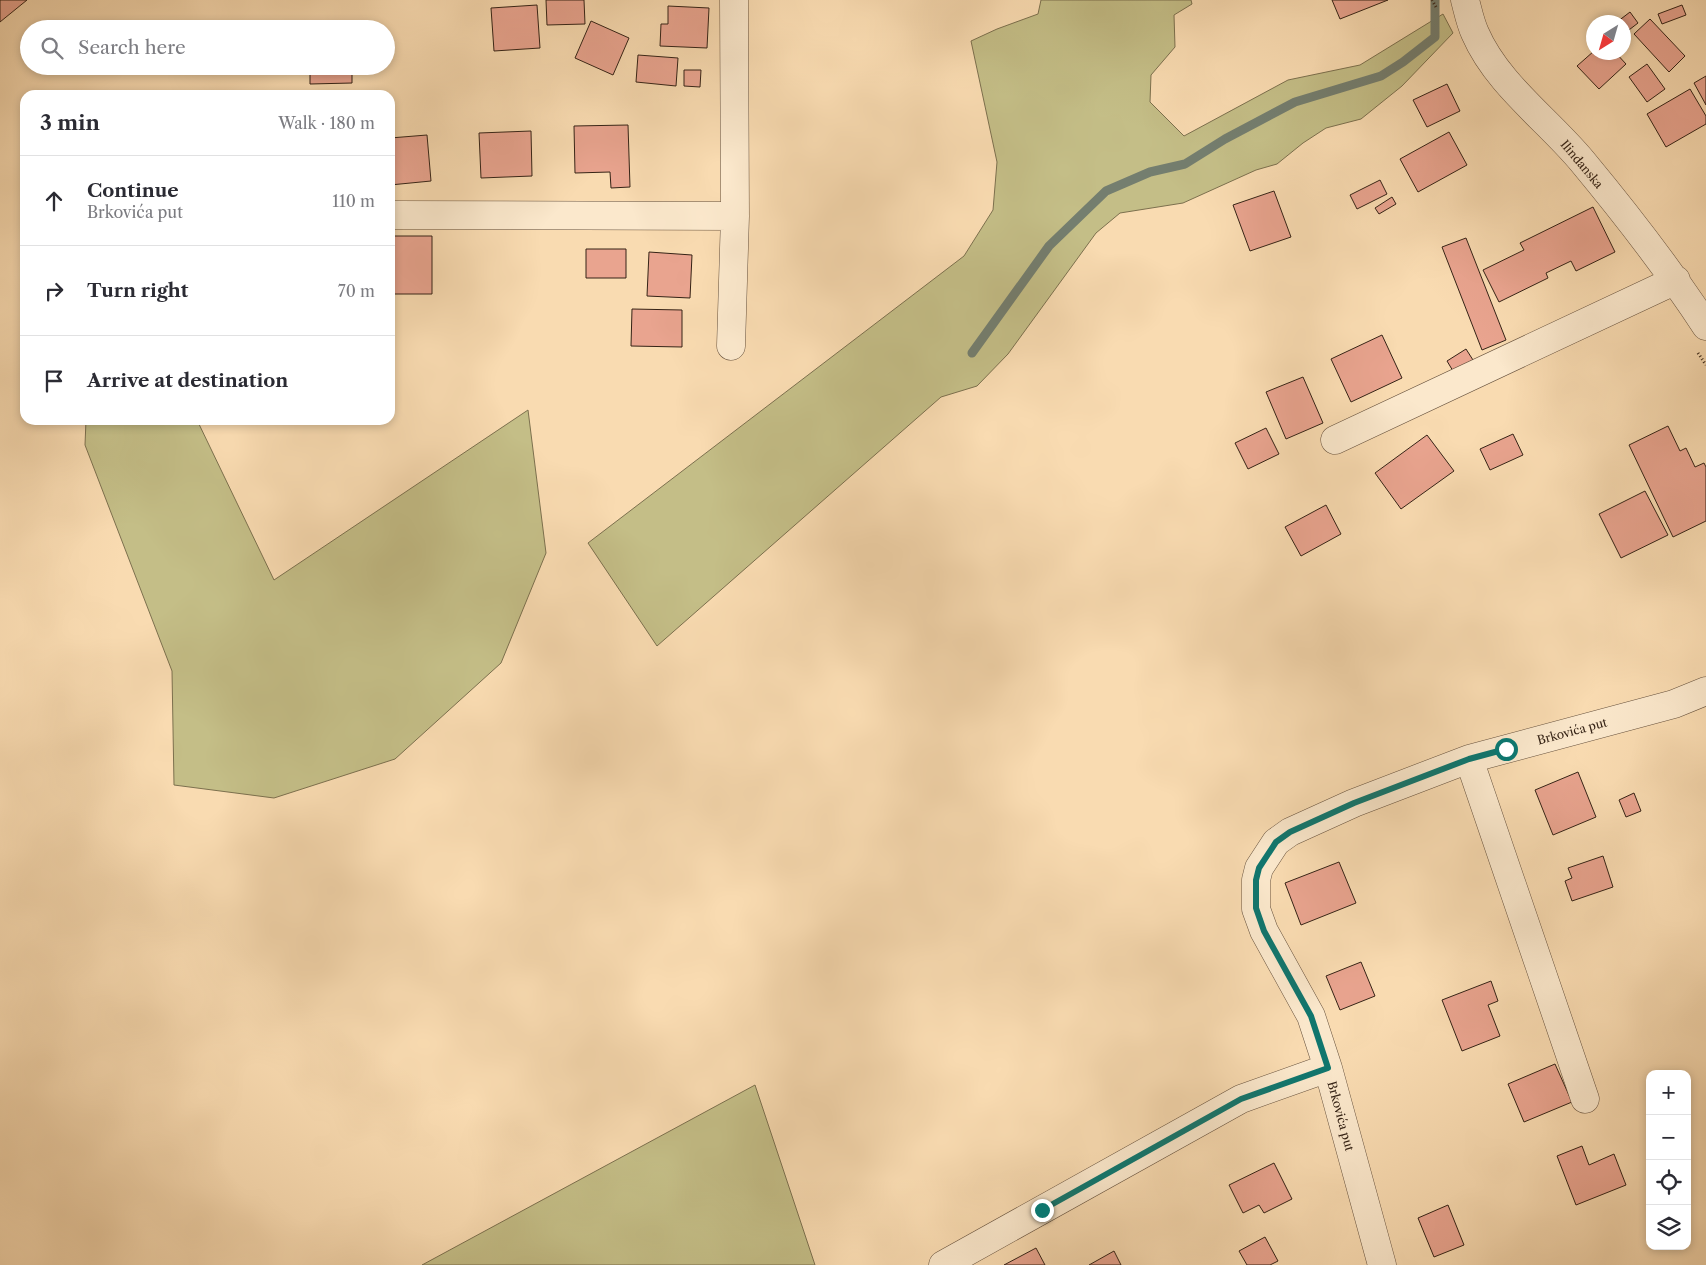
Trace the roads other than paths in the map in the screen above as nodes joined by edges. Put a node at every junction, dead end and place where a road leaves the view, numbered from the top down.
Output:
1 (734, 0) edge
2 (1466, 0) edge
3 (395, 215) edge
4 (735, 216) junction
5 (1676, 280) junction
6 (1706, 326) edge
7 (731, 346) dead end
8 (1335, 440) dead end
9 (1706, 691) edge
10 (1469, 759) junction
11 (1328, 1068) junction
12 (1585, 1099) dead end
13 (943, 1265) edge
14 (1382, 1265) edge

1 - 4 street
2 - 5 street, Ilindanska
3 - 4 street
4 - 7 street
5 - 6 street, Ilindanska
5 - 8 street
9 - 10 street, Brkovića put
10 - 11 street, Brkovića put
10 - 12 street
11 - 13 street
11 - 14 street, Brkovića put

